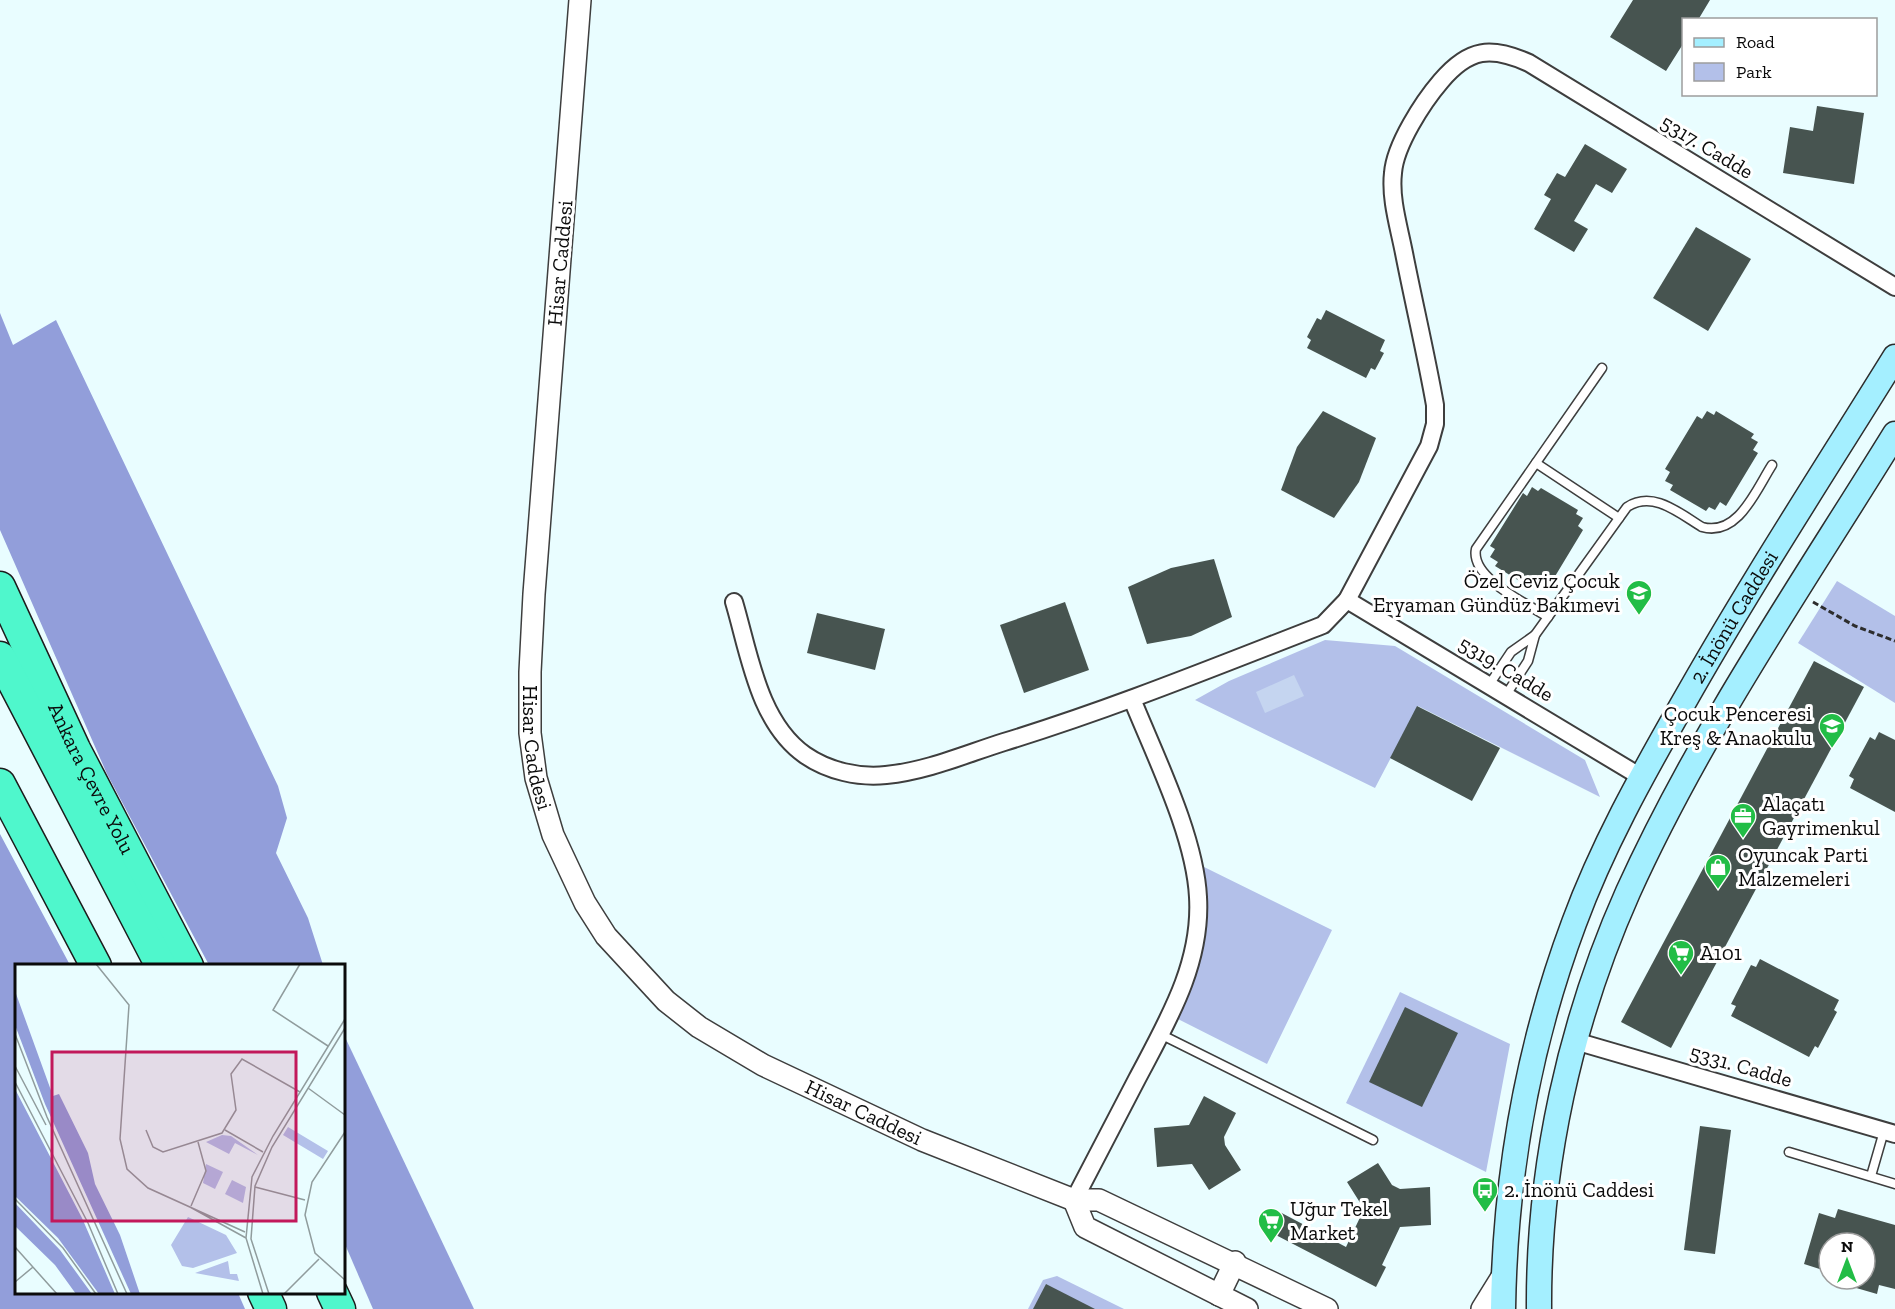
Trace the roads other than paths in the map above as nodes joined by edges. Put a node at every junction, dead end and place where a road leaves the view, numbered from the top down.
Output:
1 (580, 0) edge
2 (1895, 286) edge
3 (1895, 357) edge
4 (1602, 368) dead end
5 (1895, 434) edge
6 (1536, 463) junction
7 (1772, 465) dead end
8 (1618, 518) junction
9 (0, 587) edge
10 (1347, 600) junction
11 (734, 602) dead end
12 (1548, 617) junction
13 (1535, 635) junction
14 (0, 657) edge
15 (1489, 685) junction
16 (1506, 695) junction
17 (1132, 699) junction
18 (1641, 777) junction
19 (0, 784) edge
20 (95, 964) edge
21 (160, 964) edge
22 (187, 964) edge
23 (1540, 1032) junction
24 (1160, 1034) junction
25 (1575, 1041) junction
26 (1890, 1132) edge
27 (1373, 1140) dead end
28 (1789, 1152) dead end
29 (1871, 1176) junction
30 (1895, 1184) edge
31 (1074, 1200) junction
32 (1235, 1262) junction
33 (1505, 1272) junction
34 (264, 1294) edge
35 (332, 1294) edge
36 (1233, 1304) edge
37 (271, 1309) edge
38 (340, 1309) edge
39 (1328, 1309) edge
40 (1482, 1309) edge
41 (1503, 1309) edge
42 (1539, 1309) edge

1 - 31 street, Hisar Caddesi
2 - 10 street, 5317. Cadde
3 - 18 main road, 2. İnönü Caddesi
4 - 6 lane
5 - 25 main road, 2. İnönü Caddesi
6 - 8 lane
6 - 12 lane
7 - 8 lane
8 - 12 lane
9 - 22 highway, Ankara Çevre Yolu
10 - 15 street, 5319. Cadde
10 - 17 street
11 - 17 street
12 - 13 lane
13 - 15 lane
13 - 16 lane
14 - 21 highway
15 - 16 street, 5319. Cadde
16 - 18 street, 5319. Cadde
17 - 24 street
18 - 23 main road, 2. İnönü Caddesi
19 - 20 highway
23 - 25 main road
23 - 33 main road, 2. İnönü Caddesi
24 - 27 lane
24 - 31 street
25 - 26 street, 5331. Cadde
25 - 42 main road, 2. İnönü Caddesi
26 - 29 lane
28 - 29 lane
29 - 30 lane
31 - 32 street, Hisar Caddesi
31 - 36 street
32 - 36 street
32 - 39 street, Hisar Caddesi
33 - 40 street
33 - 41 main road, 2. İnönü Caddesi
34 - 37 highway
35 - 38 highway

